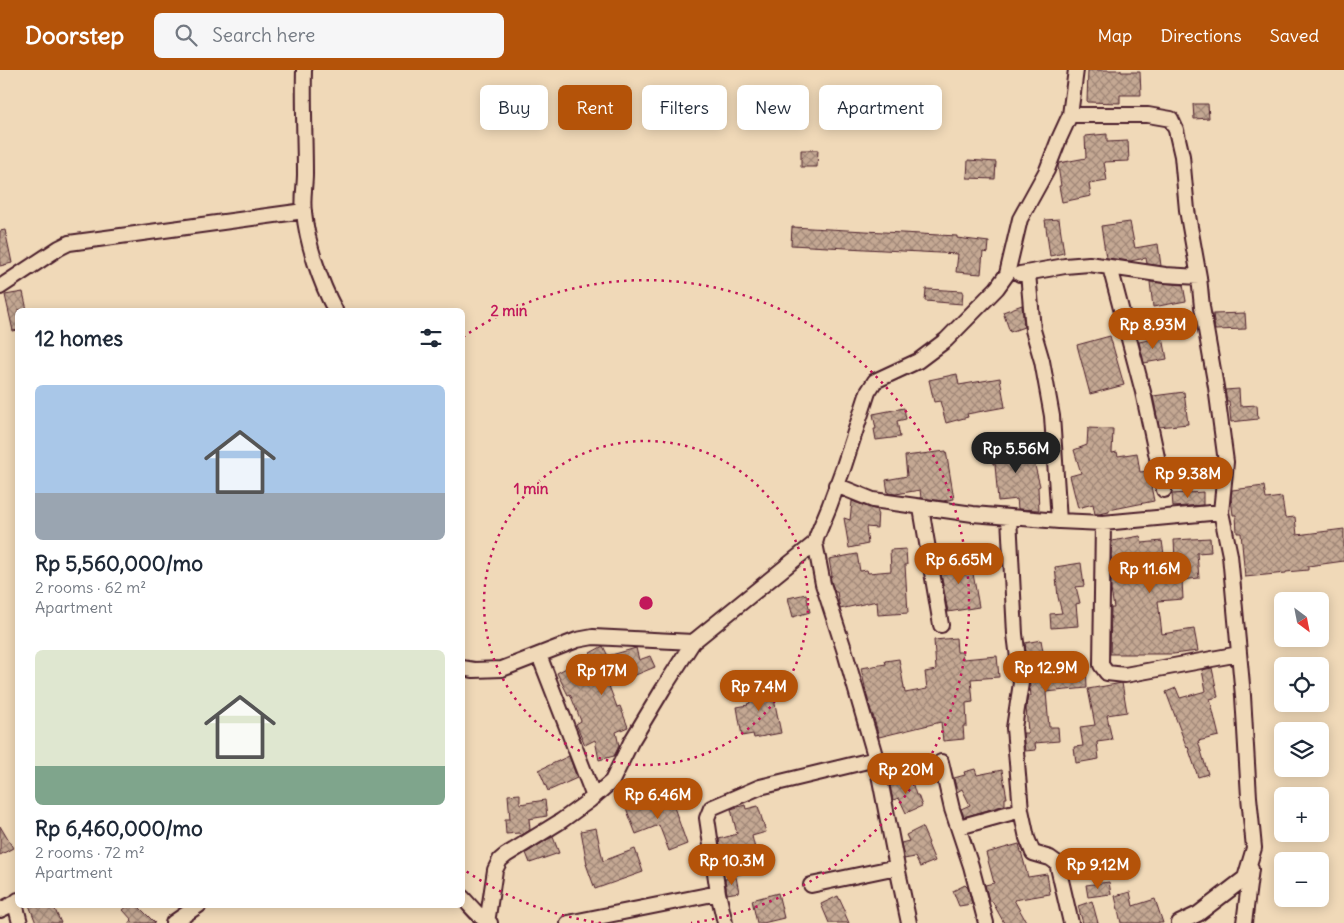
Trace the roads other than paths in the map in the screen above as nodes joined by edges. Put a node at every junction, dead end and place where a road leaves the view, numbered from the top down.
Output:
1 (304, 70) edge
2 (1076, 70) edge
3 (1070, 115) junction
4 (304, 211) junction
5 (1110, 267) junction
6 (1028, 273) junction
7 (1007, 274) junction
8 (1199, 277) junction
9 (0, 287) edge
10 (334, 308) edge
11 (836, 485) junction
12 (1164, 490) dead end
13 (921, 508) junction
14 (1222, 512) junction
15 (1008, 517) junction
16 (1059, 521) junction
17 (1103, 524) junction
18 (815, 543) junction
19 (941, 624) dead end
20 (693, 642) junction
21 (1239, 654) junction
22 (539, 655) junction
23 (465, 668) edge
24 (876, 759) junction
25 (941, 762) dead end
26 (594, 797) junction
27 (1021, 810) junction
28 (959, 827) junction
29 (1254, 848) junction
30 (897, 867) junction
31 (811, 885) dead end
32 (718, 893) junction
33 (465, 900) edge
34 (15, 902) edge
35 (17, 908) edge
36 (196, 908) edge
37 (0, 910) edge
38 (20, 923) edge
39 (173, 923) edge
40 (488, 923) edge
41 (568, 923) edge
42 (725, 923) edge
43 (909, 923) edge
44 (986, 923) edge
45 (1071, 923) edge
46 (1179, 923) edge
47 (1244, 923) edge

1 - 4 street
2 - 3 street
3 - 7 street
3 - 8 street
4 - 9 street
4 - 10 street
5 - 6 street
5 - 8 street
5 - 12 street
6 - 7 street
6 - 16 street
7 - 11 street
8 - 14 street
11 - 13 street
11 - 18 street
13 - 15 street
13 - 19 street
14 - 17 street
14 - 21 street
15 - 16 street
15 - 27 street
16 - 17 street
17 - 21 street
18 - 20 street
18 - 24 street
20 - 22 street
20 - 26 street
21 - 29 street
22 - 23 street
22 - 26 street
24 - 30 street
24 - 32 street
25 - 28 street
26 - 40 street
27 - 28 street
27 - 45 street
28 - 44 street
29 - 46 street
29 - 47 street
30 - 31 street
30 - 43 street
32 - 41 street
32 - 42 street
33 - 40 street
34 - 37 street
35 - 38 street
36 - 39 street

